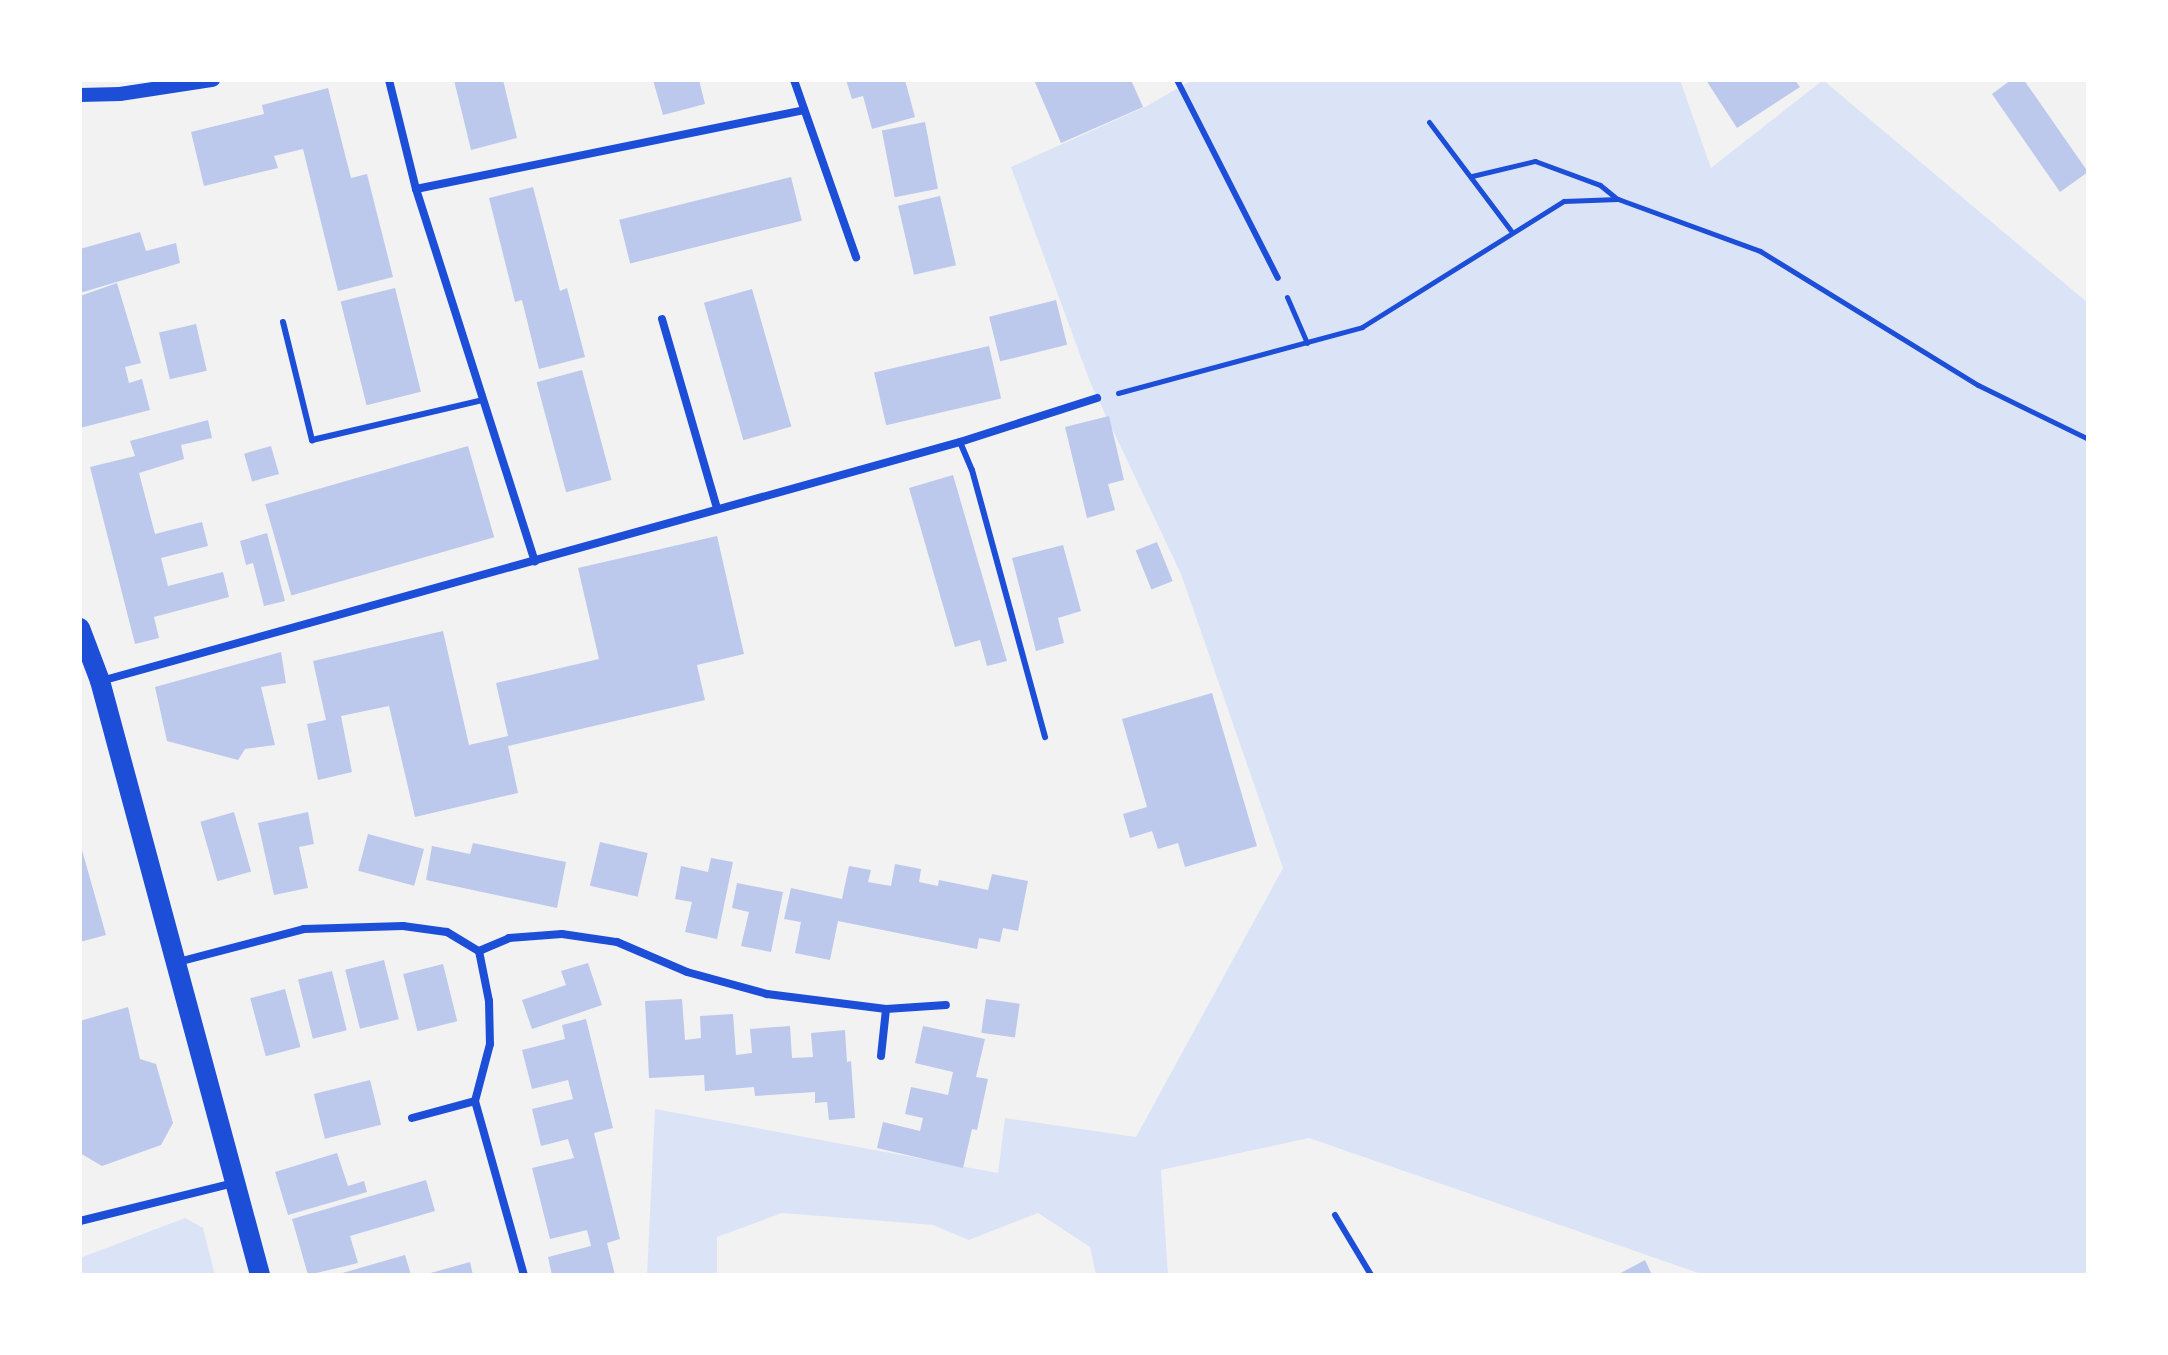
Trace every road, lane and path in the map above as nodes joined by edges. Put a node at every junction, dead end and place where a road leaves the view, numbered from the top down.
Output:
1 (213, 80) edge
2 (389, 80) edge
3 (794, 80) edge
4 (1177, 80) edge
5 (80, 95) edge
6 (804, 110) junction
7 (1429, 122) dead end
8 (1472, 176) junction
9 (416, 189) junction
10 (1618, 199) junction
11 (1511, 231) junction
12 (856, 257) dead end
13 (1278, 278) joint
14 (662, 319) dead end
15 (283, 322) dead end
16 (1307, 343) junction
17 (1097, 398) joint
18 (483, 400) junction
19 (2088, 439) edge
20 (960, 442) junction
21 (717, 508) junction
22 (535, 561) junction
23 (80, 628) edge
24 (100, 681) junction
25 (1045, 737) dead end
26 (479, 951) junction
27 (173, 963) junction
28 (946, 1005) dead end
29 (886, 1009) junction
30 (881, 1056) dead end
31 (475, 1101) junction
32 (412, 1118) dead end
33 (234, 1183) junction
34 (1335, 1215) dead end
35 (80, 1221) edge
36 (260, 1275) edge
37 (524, 1275) edge
38 (1371, 1275) edge

1 - 5 street
2 - 9 street
3 - 6 street
4 - 13 lane
6 - 9 street
6 - 12 street
7 - 8 path
8 - 10 path
8 - 11 path
9 - 18 street
10 - 11 path
10 - 19 path
11 - 16 path
13 - 16 path
14 - 21 street
15 - 18 lane
16 - 17 path
17 - 20 street
18 - 22 street
20 - 21 street
20 - 25 lane
21 - 22 street
22 - 24 street
23 - 24 main road
24 - 27 main road
26 - 27 street
26 - 29 street
26 - 31 street
27 - 33 main road
28 - 29 street
29 - 30 street
31 - 32 street
31 - 37 street
33 - 35 street
33 - 36 main road
34 - 38 lane

